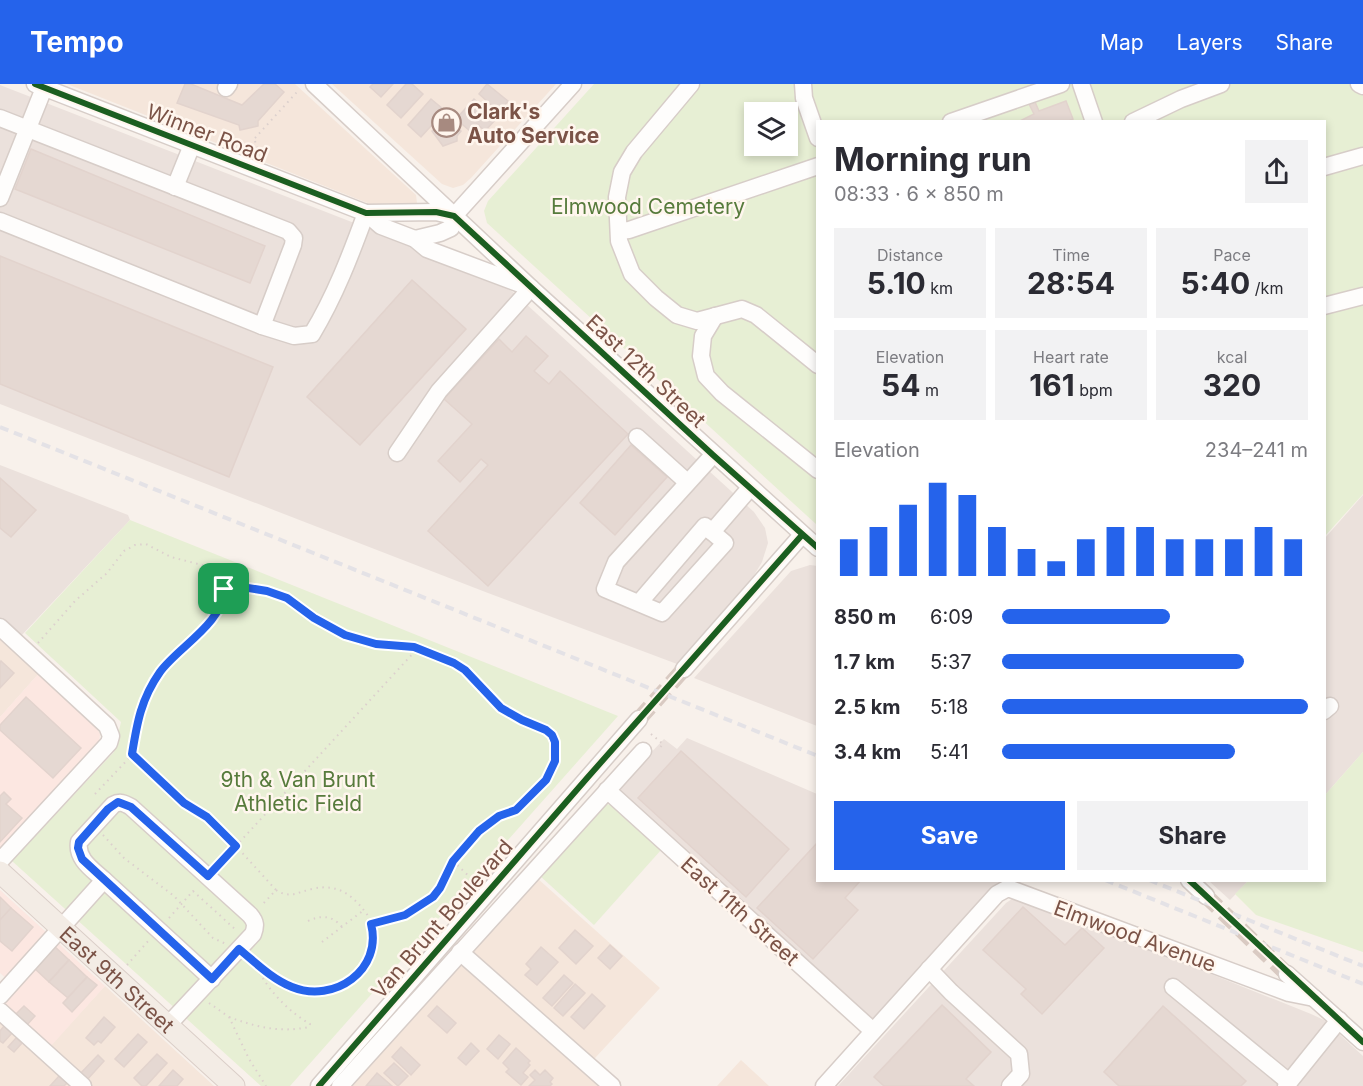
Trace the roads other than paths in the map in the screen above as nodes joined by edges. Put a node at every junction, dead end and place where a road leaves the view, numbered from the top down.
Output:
1 (314, 84) edge
2 (573, 84) edge
3 (691, 84) edge
4 (803, 84) edge
5 (1061, 84) edge
6 (1081, 84) edge
7 (1221, 84) edge
8 (1359, 84) edge
9 (40, 86) edge
10 (1363, 86) edge
11 (0, 118) edge
12 (957, 120) edge
13 (1093, 120) edge
14 (1137, 120) edge
15 (28, 129) junction
16 (816, 132) edge
17 (192, 145) junction
18 (1363, 156) edge
19 (1326, 166) edge
20 (816, 167) edge
21 (175, 187) junction
22 (0, 198) edge
23 (366, 213) junction
24 (454, 216) junction
25 (0, 221) edge
26 (619, 231) junction
27 (414, 239) junction
28 (531, 288) junction
29 (1363, 296) edge
30 (1326, 305) edge
31 (715, 316) junction
32 (262, 326) junction
33 (816, 363) edge
34 (637, 437) dead end
35 (398, 453) dead end
36 (713, 455) junction
37 (816, 468) edge
38 (687, 482) junction
39 (750, 488) junction
40 (712, 532) junction
41 (802, 535) junction
42 (816, 546) edge
43 (639, 603) junction
44 (0, 627) edge
45 (684, 669) tunnel mouth
46 (639, 719) tunnel mouth
47 (650, 752) road end
48 (607, 790) junction
49 (0, 861) edge
50 (0, 872) edge
51 (104, 880) junction
52 (1191, 882) edge
53 (1206, 896) tunnel mouth
54 (61, 927) junction
55 (460, 952) junction
56 (929, 969) junction
57 (1287, 974) tunnel mouth
58 (212, 979) junction
59 (1173, 987) dead end
60 (0, 996) edge
61 (1314, 998) junction
62 (0, 1011) edge
63 (1339, 1020) junction
64 (168, 1025) junction
65 (873, 1031) junction
66 (1363, 1042) edge
67 (1288, 1084) edge
68 (83, 1086) edge
69 (234, 1086) edge
70 (319, 1086) edge
71 (340, 1086) edge
72 (612, 1086) edge
73 (824, 1086) edge
74 (1010, 1086) edge

1 - 24 street, East 12th Street
2 - 24 street
3 - 26 street
4 - 16 street
5 - 12 street
6 - 13 street
7 - 14 street
8 - 10 street
9 - 15 street
9 - 17 street, Winner Road
11 - 15 street
15 - 21 street
15 - 22 street
17 - 21 street
17 - 23 street, Winner Road
18 - 19 street
20 - 26 street
21 - 32 street
23 - 24 street
23 - 27 street, Winner Road
23 - 32 street
24 - 27 street
24 - 28 street, East 12th Street
25 - 32 street
26 - 31 street
27 - 28 street, Winner Road
28 - 35 street
28 - 36 street, East 12th Street
29 - 30 street
31 - 33 street
31 - 37 street
34 - 38 street
36 - 38 street
36 - 39 street, East 12th Street
38 - 43 street
39 - 40 street
39 - 41 street, East 12th Street
40 - 43 street
40 - 43 street
41 - 42 street, East 12th Street
41 - 45 street
44 - 49 street
46 - 70 street, Van Brunt Boulevard
47 - 48 street
48 - 55 street
48 - 65 street, East 11th Street
50 - 54 main road, East 9th Street
51 - 54 street
51 - 58 street
51 - 58 street
52 - 53 street
54 - 60 street
54 - 64 main road, East 9th Street
55 - 71 street
55 - 72 street
56 - 61 street, Elmwood Avenue
56 - 65 street, Elmwood Avenue
56 - 74 street
57 - 61 street
58 - 64 street
59 - 67 street
61 - 63 street
62 - 68 street
63 - 66 street
63 - 67 street
64 - 69 main road, East 9th Street
65 - 73 street, Elmwood Avenue

